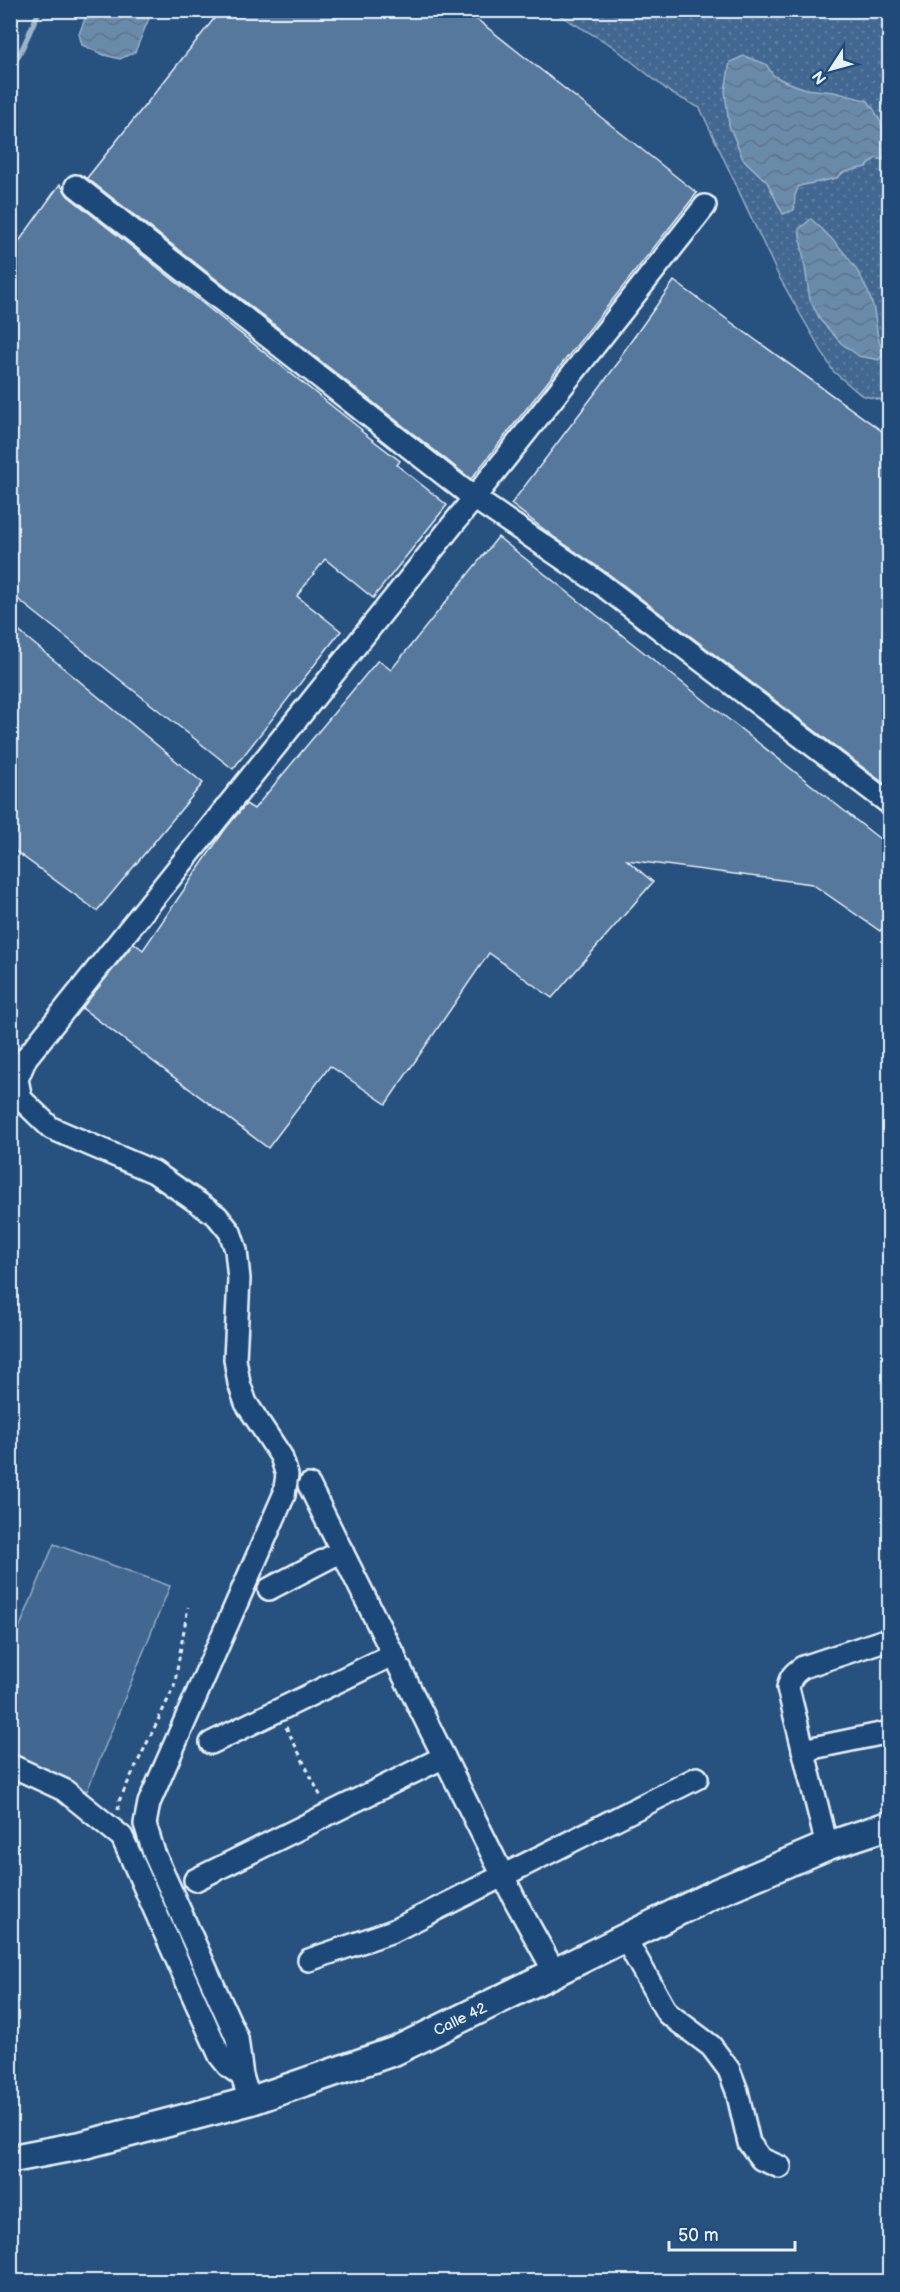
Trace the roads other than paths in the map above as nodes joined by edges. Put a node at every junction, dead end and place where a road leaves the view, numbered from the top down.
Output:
1 (76, 186) dead end
2 (705, 206) dead end
3 (474, 498) junction
4 (890, 804) edge
5 (309, 1485) dead end
6 (342, 1551) junction
7 (269, 1589) dead end
8 (890, 1641) edge
9 (394, 1654) junction
10 (890, 1732) edge
11 (211, 1743) dead end
12 (803, 1750) junction
13 (444, 1757) junction
14 (10, 1765) edge
15 (697, 1778) dead end
16 (890, 1825) edge
17 (827, 1846) junction
18 (503, 1876) junction
19 (195, 1880) dead end
20 (625, 1938) junction
21 (309, 1960) dead end
22 (555, 1973) junction
23 (242, 2076) junction
24 (250, 2101) junction
25 (10, 2159) edge
26 (780, 2167) dead end

1 - 3 street
2 - 3 street
3 - 4 street
3 - 23 street
5 - 6 street
6 - 7 street
6 - 9 street
8 - 12 street
9 - 11 street
9 - 13 street
10 - 12 street
12 - 17 street
13 - 18 street
13 - 19 street
14 - 23 street
15 - 18 street
16 - 17 main road, Calle 42
17 - 20 main road, Calle 42
18 - 21 street
18 - 22 street
20 - 22 main road, Calle 42
20 - 26 street
22 - 24 main road, Calle 42
23 - 24 street
24 - 25 main road, Calle 42

